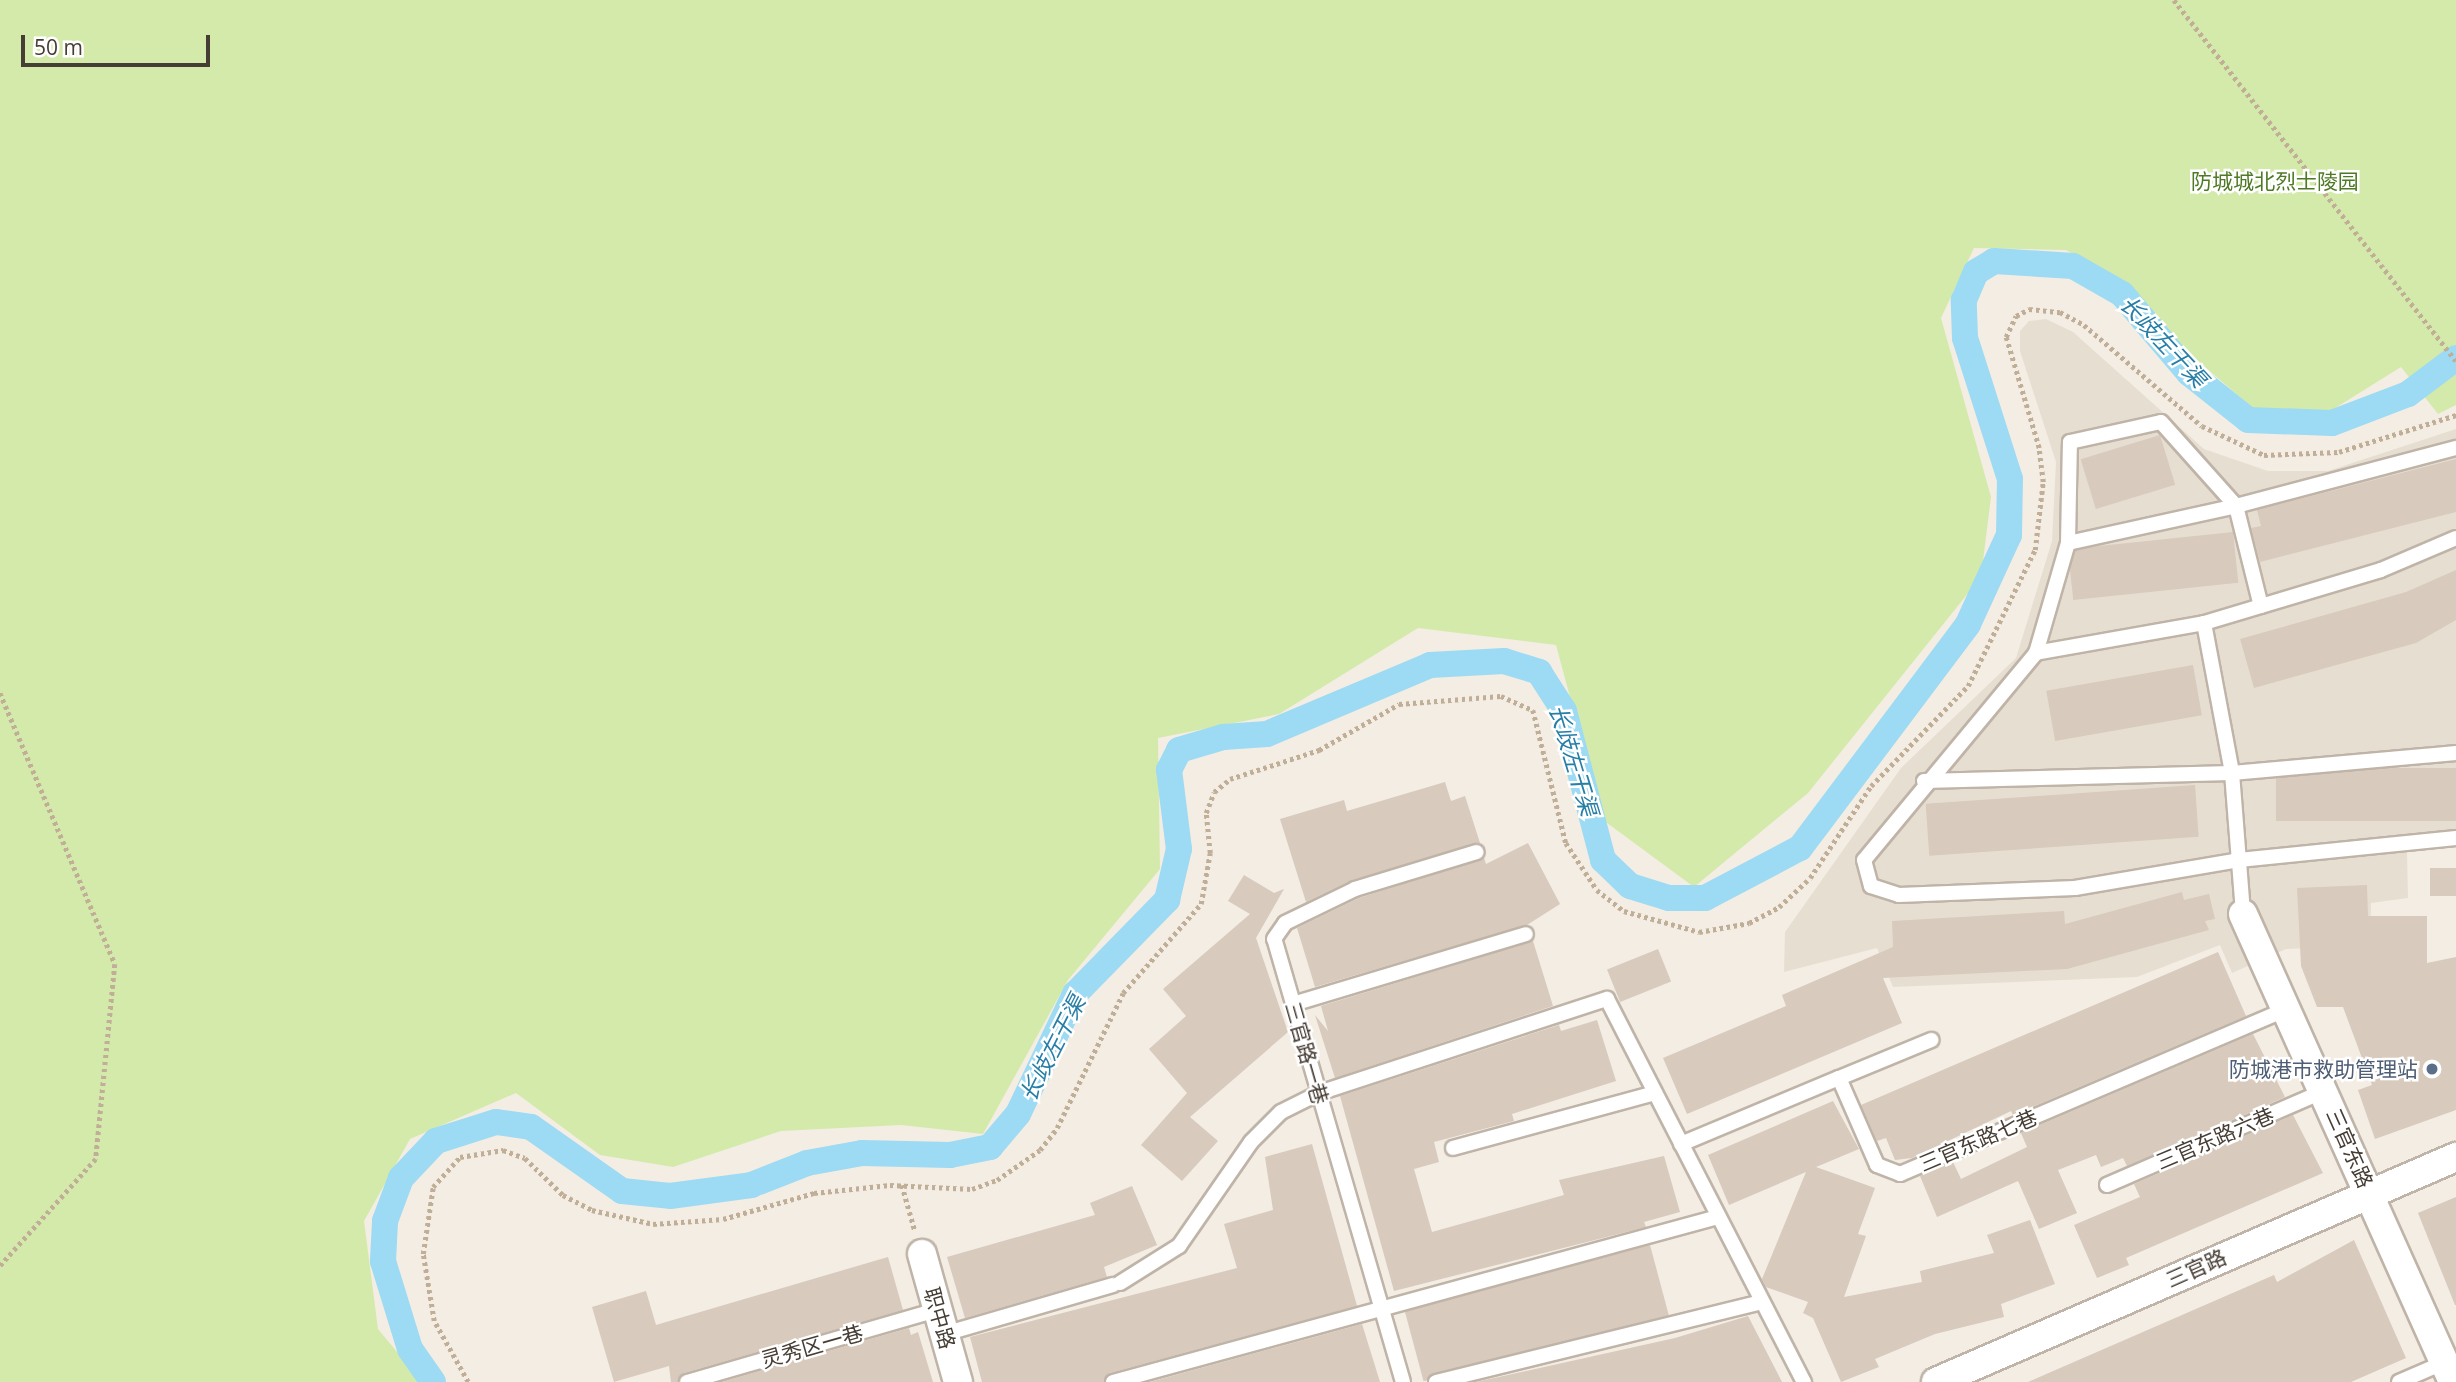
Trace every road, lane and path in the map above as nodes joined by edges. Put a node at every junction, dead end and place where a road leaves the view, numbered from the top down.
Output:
1 (2174, 0) edge
2 (2456, 361) edge
3 (2456, 415) edge
4 (2456, 448) edge
5 (2236, 506) junction
6 (2456, 538) edge
7 (2068, 543) junction
8 (2261, 606) junction
9 (2204, 623) junction
10 (2036, 653) junction
11 (0, 693) edge
12 (2456, 752) edge
13 (2232, 773) junction
14 (1924, 781) junction
15 (2456, 838) edge
16 (1477, 852) dead end
17 (2239, 860) junction
18 (2243, 914) joint
19 (1526, 934) dead end
20 (1293, 1004) junction
21 (2286, 1009) junction
22 (1931, 1040) dead end
23 (1839, 1078) junction
24 (2324, 1091) junction
25 (1319, 1093) junction
26 (1655, 1093) junction
27 (1681, 1144) junction
28 (1453, 1148) dead end
29 (2456, 1157) edge
30 (902, 1185) junction
31 (2107, 1185) dead end
32 (2370, 1192) junction
33 (1718, 1217) junction
34 (922, 1255) joint
35 (0, 1266) edge
36 (1762, 1302) junction
37 (1381, 1308) junction
38 (941, 1322) junction
39 (2449, 1372) edge
40 (468, 1382) edge
41 (687, 1382) edge
42 (958, 1382) edge
43 (1113, 1382) edge
44 (1403, 1382) edge
45 (1436, 1382) edge
46 (1804, 1382) edge
47 (1936, 1382) edge
48 (2399, 1382) edge

1 - 2 path
3 - 30 path
4 - 5 lane
5 - 7 lane
5 - 7 lane
5 - 8 lane
6 - 8 lane
7 - 10 lane
8 - 9 lane
9 - 10 lane
9 - 13 lane
10 - 14 lane
11 - 35 path
12 - 13 lane
13 - 14 lane
13 - 17 lane
14 - 17 lane
15 - 17 lane
16 - 20 lane, 三官路一巷
17 - 18 lane
18 - 21 street, 三官东路
19 - 20 lane
20 - 25 lane, 三官路一巷
21 - 23 lane, 三官东路七巷
21 - 24 street, 三官东路
22 - 23 lane
23 - 27 lane
24 - 31 lane, 三官东路六巷
24 - 32 street, 三官东路
25 - 26 lane, 灵秀区一巷
25 - 37 lane, 三官路一巷
25 - 38 lane, 灵秀区一巷
26 - 27 lane
26 - 28 lane
27 - 33 lane
29 - 32 street, 三官路
30 - 34 path
30 - 40 path
32 - 39 street, 三官东路
32 - 47 street, 三官路
33 - 36 lane
33 - 37 lane
34 - 38 street, 职中路
36 - 45 lane
36 - 46 lane
37 - 43 lane
37 - 44 lane, 三官路一巷
38 - 41 lane, 灵秀区一巷
38 - 42 street, 职中路
39 - 48 lane

